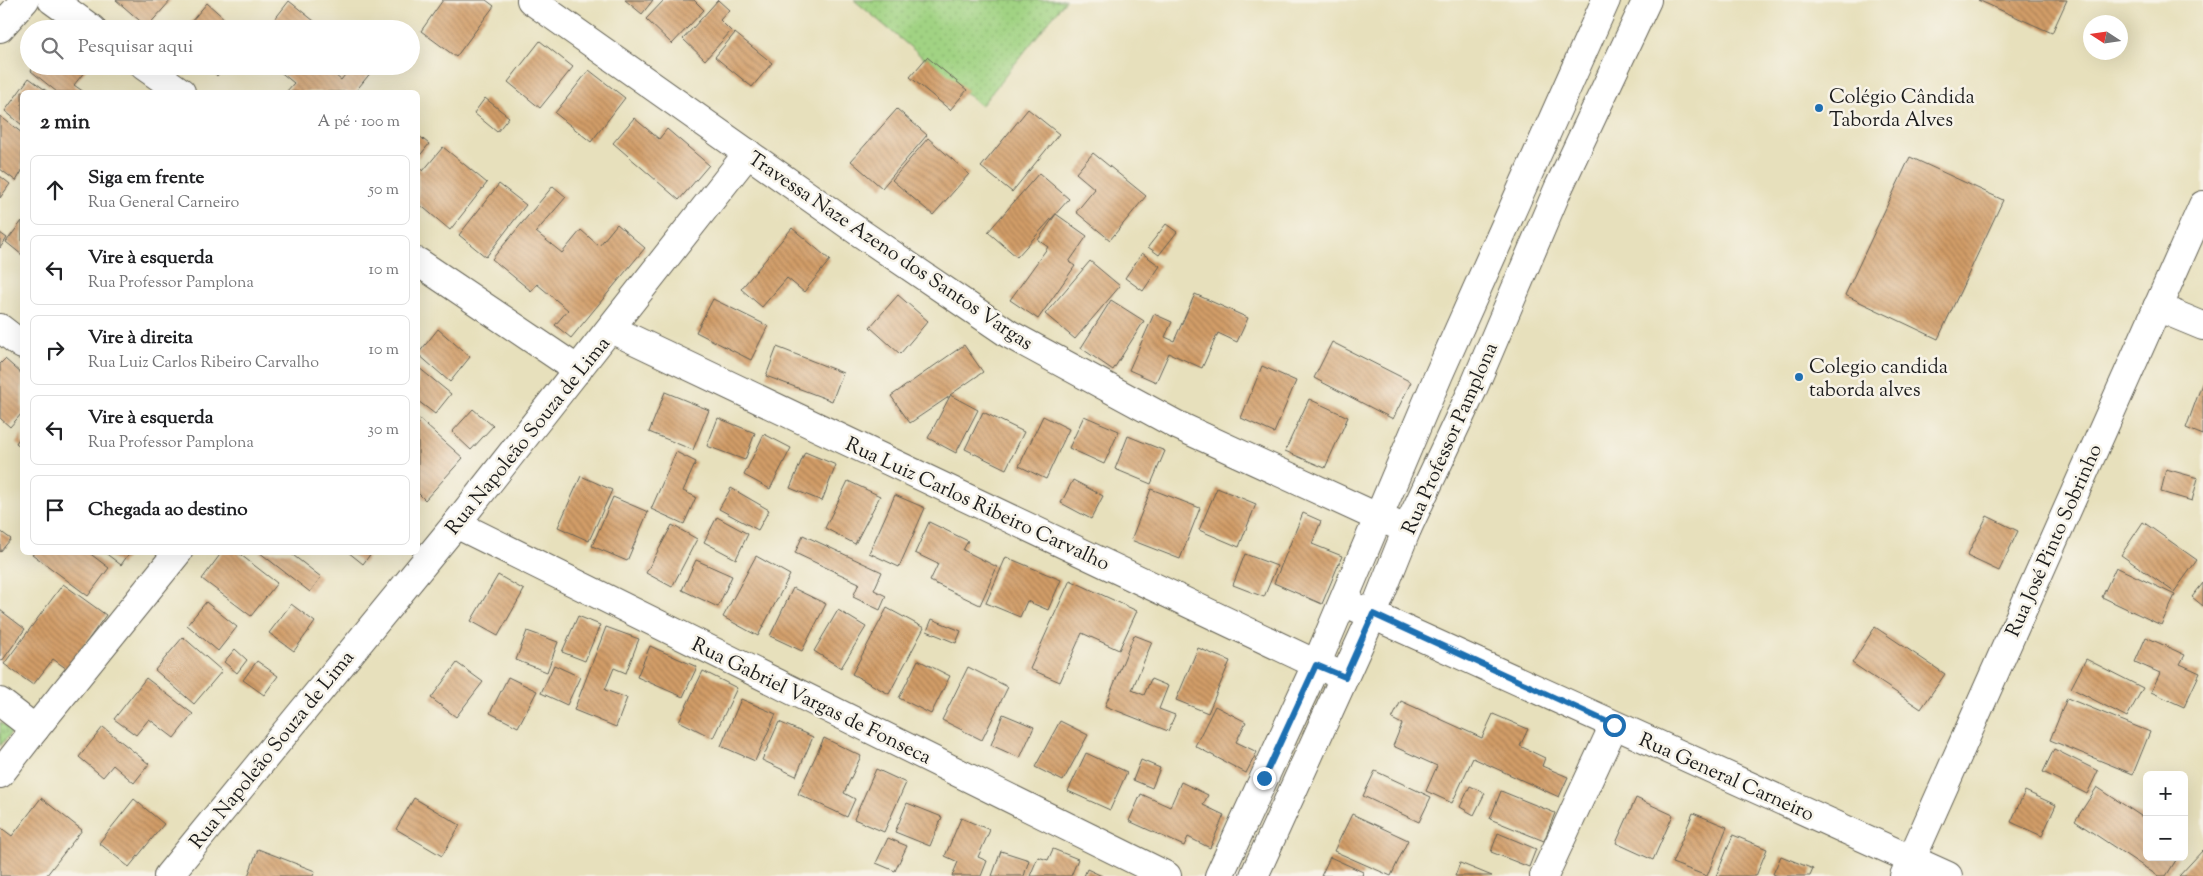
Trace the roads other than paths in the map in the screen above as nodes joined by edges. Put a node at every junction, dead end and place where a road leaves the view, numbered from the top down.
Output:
1 (25, 0) edge
2 (52, 0) edge
3 (531, 0) edge
4 (1606, 0) edge
5 (1647, 0) edge
6 (80, 20) edge
7 (0, 28) edge
8 (157, 75) edge
9 (178, 90) edge
10 (748, 153) junction
11 (1526, 175) junction
12 (1558, 189) junction
13 (2203, 205) edge
14 (420, 263) edge
15 (2157, 307) junction
16 (2203, 326) edge
17 (0, 328) edge
18 (612, 329) junction
19 (20, 343) edge
20 (578, 370) junction
21 (1377, 517) junction
22 (456, 524) junction
23 (1407, 529) junction
24 (176, 555) edge
25 (1342, 602) junction
26 (1373, 614) junction
27 (1316, 665) junction
28 (1345, 677) junction
29 (0, 702) edge
30 (1614, 725) junction
31 (34, 729) junction
32 (0, 774) edge
33 (1264, 778) junction
34 (1293, 791) junction
35 (1907, 868) edge
36 (168, 876) edge
37 (1167, 876) edge
38 (1219, 876) edge
39 (1254, 876) edge
40 (1544, 876) edge
41 (1948, 876) edge

1 - 7 street
2 - 6 street
3 - 10 street, Travessa Naze Azeno dos Santos Vargas
4 - 11 street, Rua Professor Pamplona
5 - 12 street, Rua Professor Pamplona
8 - 9 street
10 - 18 street, Rua Napoleão Souza de Lima
10 - 21 street, Travessa Naze Azeno dos Santos Vargas
11 - 12 street
11 - 21 street, Rua Professor Pamplona
12 - 23 street, Rua Professor Pamplona
13 - 15 street, Rua José Pinto Sobrinho
14 - 20 street
15 - 16 street
15 - 35 street, Rua José Pinto Sobrinho
17 - 19 street
18 - 20 street, Rua Napoleão Souza de Lima
18 - 27 street, Rua Luiz Carlos Ribeiro Carvalho
20 - 22 street, Rua Napoleão Souza de Lima
21 - 23 street, Travessa Naze Azeno dos Santos Vargas
21 - 25 street, Rua Professor Pamplona
22 - 36 street, Rua Napoleão Souza de Lima
22 - 37 street, Rua Gabriel Vargas de Fonseca
23 - 26 street, Rua Professor Pamplona
24 - 31 street
25 - 26 street, Rua General Carneiro
25 - 27 street, Rua Professor Pamplona
26 - 28 street, Rua Professor Pamplona
26 - 30 street, Rua General Carneiro
27 - 28 street, Rua Luiz Carlos Ribeiro Carvalho
27 - 33 street, Rua Professor Pamplona
28 - 34 street, Rua Professor Pamplona
29 - 31 street
30 - 35 street, Rua General Carneiro
30 - 40 street
31 - 32 street
33 - 34 street
33 - 38 street, Rua Professor Pamplona
34 - 39 street, Rua Professor Pamplona
35 - 41 street, Rua General Carneiro

